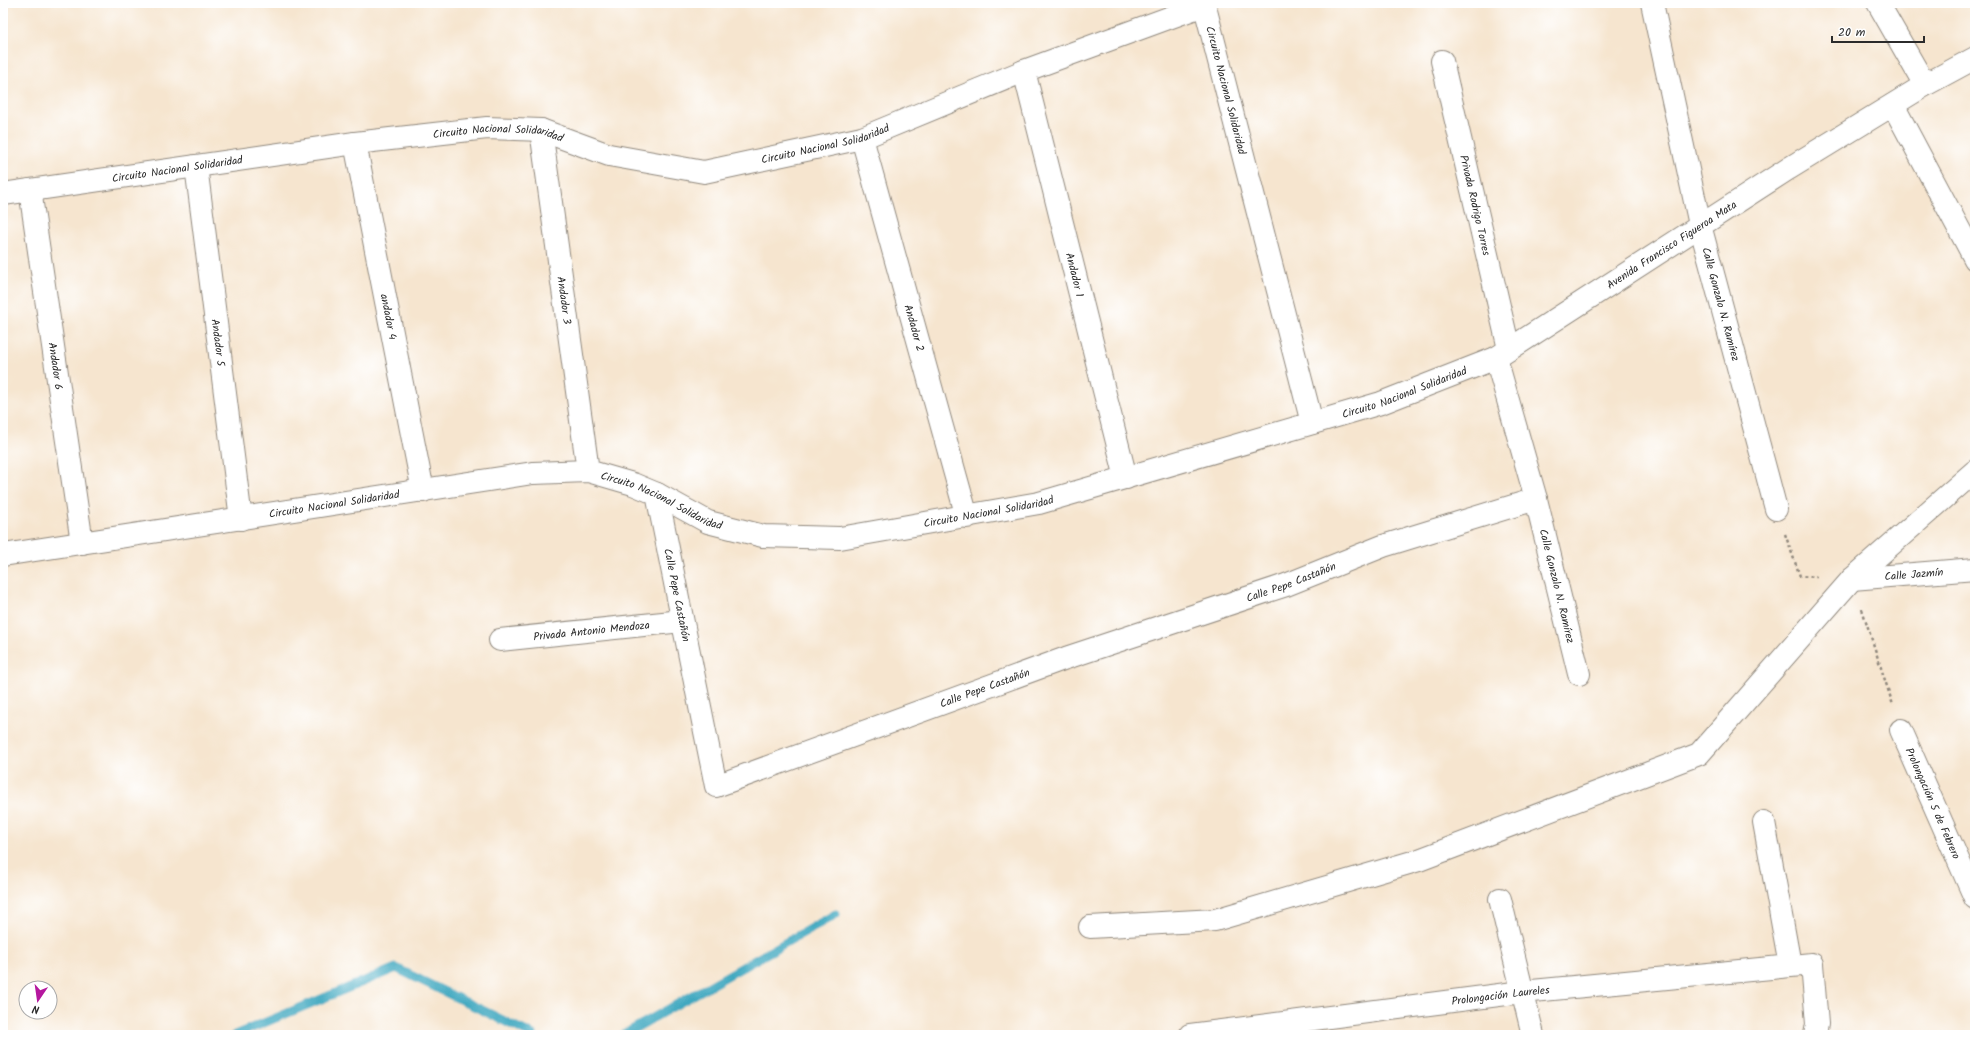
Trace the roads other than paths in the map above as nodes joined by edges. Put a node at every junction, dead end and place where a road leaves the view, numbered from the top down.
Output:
1 (1652, 3) edge
2 (1878, 3) edge
3 (1204, 4) edge
4 (1975, 58) edge
5 (1442, 61) dead end
6 (1024, 71) junction
7 (1925, 85) junction
8 (1893, 105) junction
9 (541, 130) junction
10 (862, 138) junction
11 (355, 143) junction
12 (196, 166) junction
13 (30, 190) junction
14 (3, 194) edge
15 (1700, 225) junction
16 (1975, 259) edge
17 (1502, 353) junction
18 (1312, 423) junction
19 (588, 471) junction
20 (1975, 471) edge
21 (1126, 478) junction
22 (423, 491) junction
23 (657, 494) junction
24 (1536, 498) junction
25 (1776, 509) road end
26 (967, 517) junction
27 (241, 519) junction
28 (82, 543) junction
29 (3, 555) edge
30 (1975, 569) edge
31 (1852, 579) junction
32 (682, 622) junction
33 (500, 640) dead end
34 (1579, 674) dead end
35 (1901, 730) road end
36 (1764, 822) dead end
37 (1975, 898) edge
38 (1500, 900) dead end
39 (1090, 927) dead end
40 (1790, 965) junction
41 (1522, 992) junction
42 (1190, 1035) edge
43 (1533, 1035) edge
44 (1815, 1035) edge

1 - 15 street, Calle Gonzalo N. Ramírez
2 - 7 street
3 - 6 street, Circuito Nacional Solidaridad
3 - 18 street, Circuito Nacional Solidaridad
4 - 7 street, Avenida Francisco Figueroa Mata
5 - 17 street, Privada Rodrigo Torres
6 - 10 street, Circuito Nacional Solidaridad
6 - 21 street, Andador 1
7 - 8 street, Avenida Francisco Figueroa Mata
8 - 15 street, Avenida Francisco Figueroa Mata
8 - 16 street
9 - 10 street, Circuito Nacional Solidaridad
9 - 11 street, Circuito Nacional Solidaridad
9 - 19 street, Andador 3
10 - 26 street, Andador 2
11 - 12 street, Circuito Nacional Solidaridad
11 - 22 street, andador 4
12 - 13 street, Circuito Nacional Solidaridad
12 - 27 street, Andador 5
13 - 14 street, Circuito Nacional Solidaridad
13 - 28 street, Andador 6
15 - 17 street, Avenida Francisco Figueroa Mata
15 - 25 street, Calle Gonzalo N. Ramírez
17 - 18 street, Circuito Nacional Solidaridad
17 - 24 street
18 - 21 street, Circuito Nacional Solidaridad
19 - 22 street, Circuito Nacional Solidaridad
19 - 23 street, Circuito Nacional Solidaridad
20 - 31 street
21 - 26 street, Circuito Nacional Solidaridad
22 - 27 street, Circuito Nacional Solidaridad
23 - 26 street, Circuito Nacional Solidaridad
23 - 32 street, Calle Pepe Castañón
24 - 32 street, Calle Pepe Castañón
24 - 34 street, Calle Gonzalo N. Ramírez
27 - 28 street, Circuito Nacional Solidaridad
28 - 29 street, Circuito Nacional Solidaridad
30 - 31 street, Calle Jazmín
31 - 39 street
32 - 33 street, Privada Antonio Mendoza
35 - 37 street, Prolongación 5 de Febrero
36 - 40 street
38 - 41 street
40 - 41 street, Prolongación Laureles
40 - 44 street, Prolongación Laureles
41 - 42 street, Prolongación Laureles
41 - 43 street

